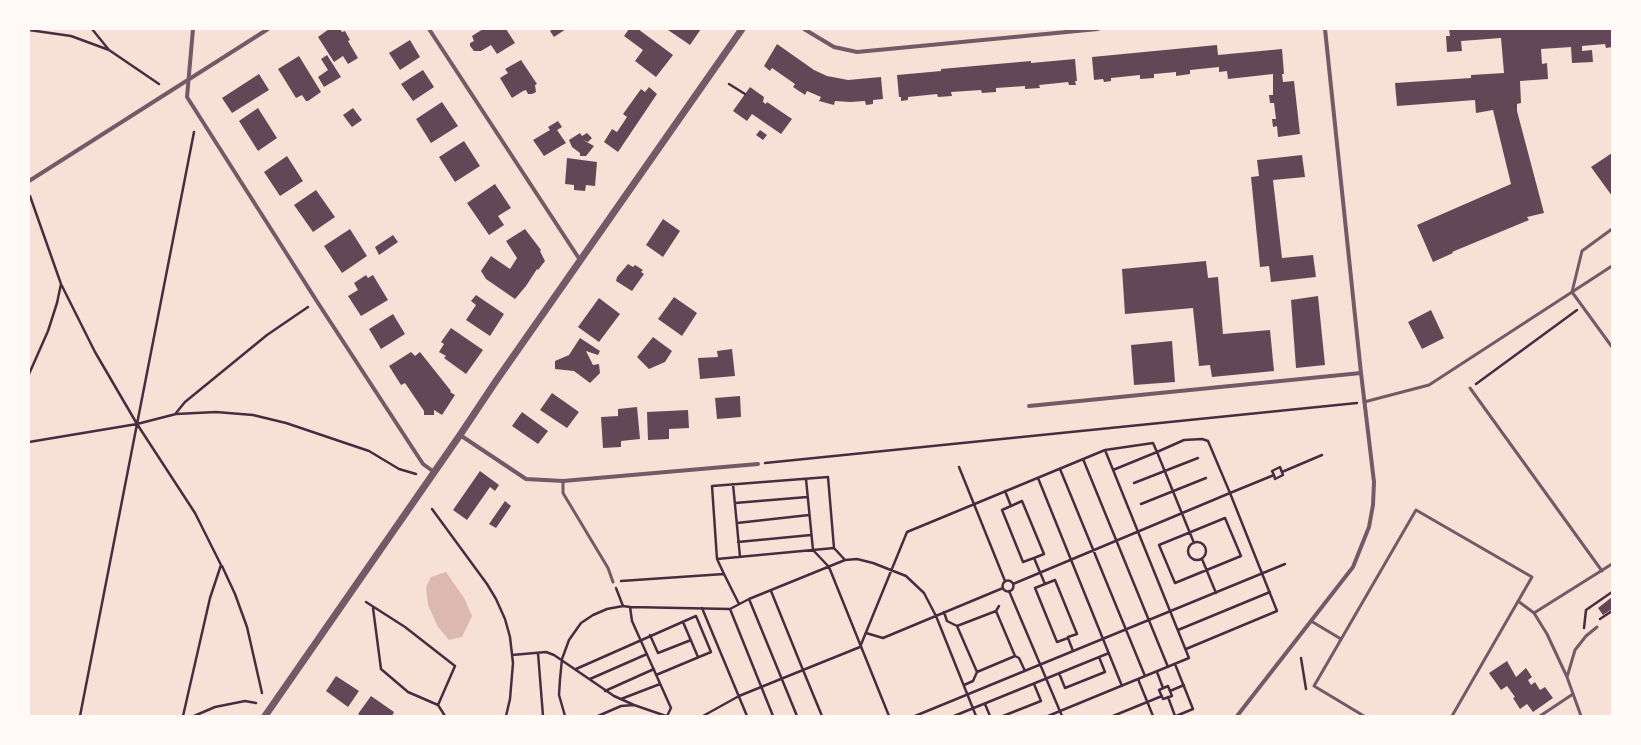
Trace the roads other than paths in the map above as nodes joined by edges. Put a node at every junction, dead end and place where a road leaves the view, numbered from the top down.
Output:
1 (193, 29) edge
2 (268, 29) edge
3 (429, 29) edge
4 (742, 29) edge
5 (804, 29) edge
6 (1098, 29) edge
7 (1325, 29) edge
8 (190, 79) junction
9 (29, 181) edge
10 (1612, 229) edge
11 (580, 260) junction
12 (1612, 266) edge
13 (1572, 292) junction
14 (1612, 347) edge
15 (1361, 373) junction
16 (1470, 388) road end
17 (1364, 402) junction
18 (1029, 406) dead end
19 (460, 435) junction
20 (758, 464) road end
21 (434, 472) junction
22 (563, 481) junction
23 (1612, 564) edge
24 (1602, 571) junction
25 (613, 582) road end
26 (1518, 601) junction
27 (1534, 613) junction
28 (1311, 621) junction
29 (1597, 627) dead end
30 (1341, 639) junction
31 (1567, 677) junction
32 (1573, 694) junction
33 (265, 716) edge
34 (1237, 716) edge
35 (1364, 716) edge
36 (1452, 716) edge
37 (1540, 716) edge
38 (1581, 716) edge

1 - 8 street
2 - 8 street
3 - 11 street
4 - 11 street
5 - 6 street
7 - 15 street
8 - 9 street
8 - 21 street
10 - 13 lane
11 - 19 street
12 - 13 lane
13 - 14 lane
13 - 17 lane
15 - 17 street
15 - 18 street
16 - 24 lane
17 - 28 street
19 - 21 street
19 - 22 street
20 - 22 street
21 - 33 street
22 - 25 lane
23 - 24 lane
24 - 27 lane
26 - 27 lane
26 - 30 lane
26 - 36 lane
27 - 31 lane
28 - 30 lane
28 - 34 street
29 - 31 lane
30 - 35 lane
31 - 32 lane
32 - 37 lane
32 - 38 lane

